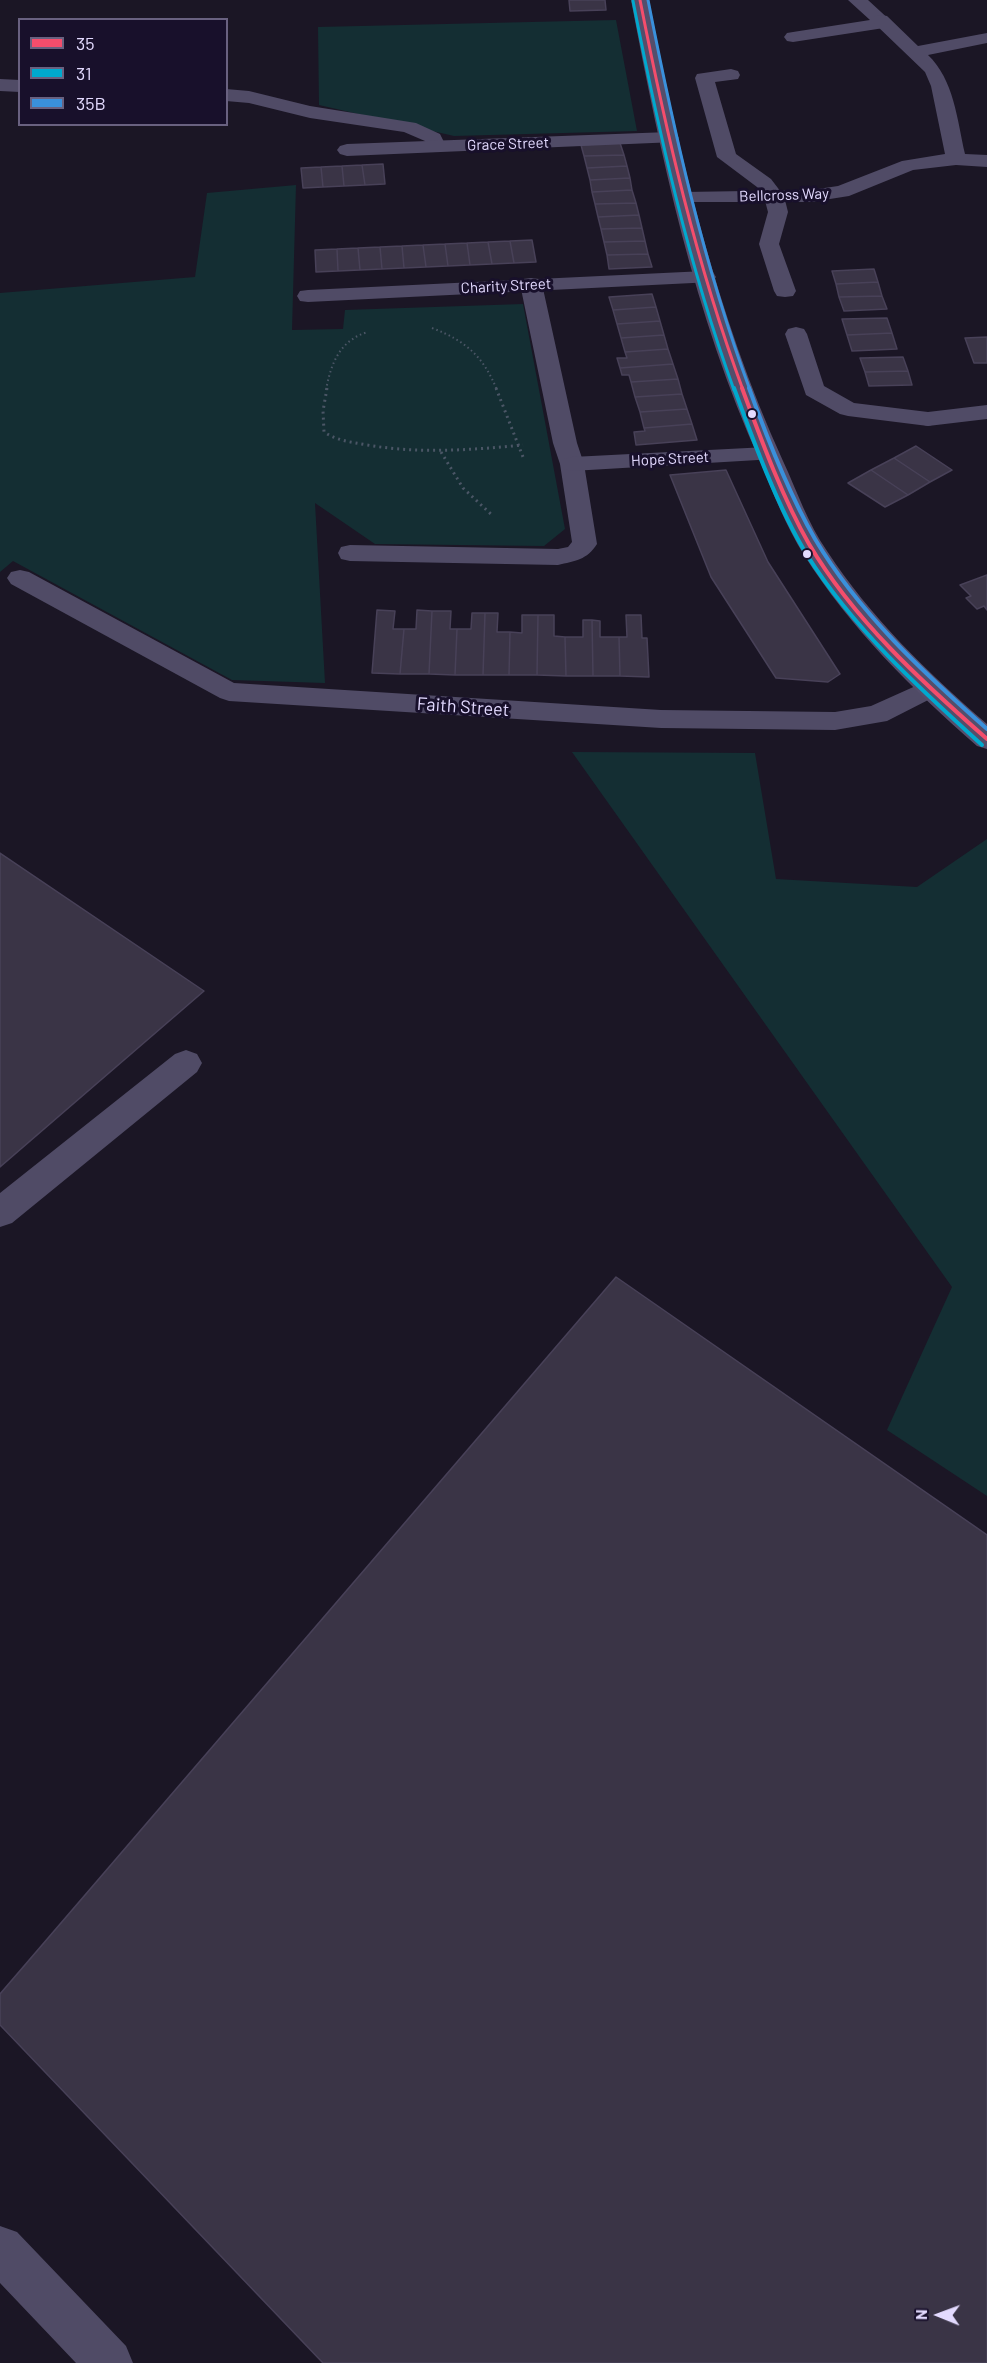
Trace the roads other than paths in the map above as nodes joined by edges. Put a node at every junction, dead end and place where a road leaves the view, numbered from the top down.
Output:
1 (641, 0) edge
2 (857, 0) edge
3 (883, 22) junction
4 (793, 37) dead end
5 (987, 38) edge
6 (913, 52) junction
7 (730, 75) dead end
8 (0, 86) edge
9 (18, 86) edge
10 (228, 95) edge
11 (669, 138) junction
12 (436, 146) junction
13 (347, 150) dead end
14 (956, 159) junction
15 (987, 161) edge
16 (774, 196) junction
17 (682, 198) junction
18 (705, 277) junction
19 (531, 284) junction
20 (785, 291) dead end
21 (308, 296) dead end
22 (796, 334) dead end
23 (987, 412) edge
24 (569, 453) junction
25 (767, 454) junction
26 (350, 553) dead end
27 (20, 578) dead end
28 (929, 689) junction
29 (987, 739) edge
30 (186, 1064) dead end
31 (0, 1213) edge
32 (0, 2249) edge
33 (109, 2363) edge

1 - 11 street
2 - 3 street
3 - 4 street
3 - 6 street
5 - 6 street
6 - 14 street
7 - 16 street
8 - 9 street
10 - 12 street
11 - 12 street, Grace Street
11 - 17 street
12 - 13 street, Grace Street
14 - 15 street, Bellcross Way
14 - 16 street, Bellcross Way
16 - 17 street, Bellcross Way
16 - 20 street
17 - 18 street
18 - 19 street, Charity Street
18 - 25 street
19 - 21 street, Charity Street
19 - 24 street
22 - 23 street
24 - 25 street, Hope Street
24 - 26 street
25 - 28 street
27 - 28 street, Faith Street
28 - 29 street
30 - 31 street
32 - 33 street

